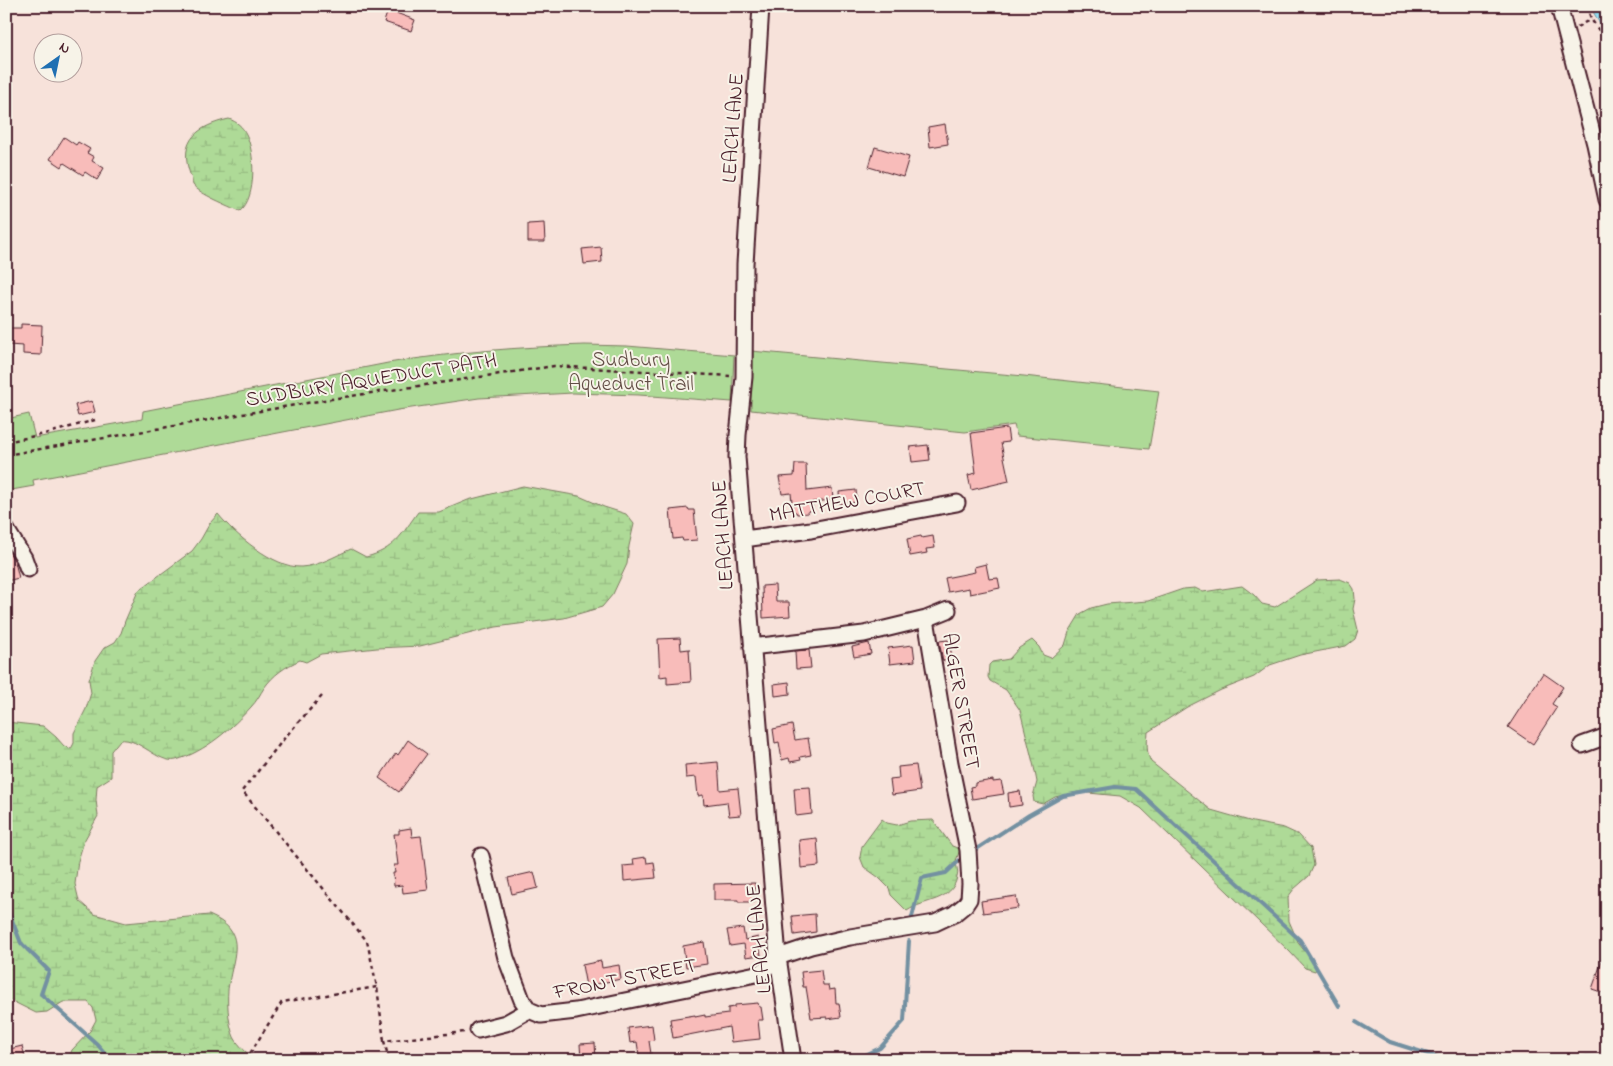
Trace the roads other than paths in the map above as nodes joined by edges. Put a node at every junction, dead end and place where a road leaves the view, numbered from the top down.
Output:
1 (761, 6) edge
2 (1559, 6) edge
3 (1607, 200) edge
4 (957, 503) dead end
5 (6, 529) edge
6 (744, 539) junction
7 (28, 569) dead end
8 (948, 610) dead end
9 (926, 618) junction
10 (752, 647) junction
11 (1607, 736) edge
12 (1582, 745) dead end
13 (481, 856) dead end
14 (778, 957) junction
15 (529, 1010) junction
16 (478, 1030) road end
17 (793, 1060) edge

1 - 6 street, LEACH LANE
2 - 3 street
4 - 6 street, MATTHEW COURT
5 - 7 street
6 - 10 street, LEACH LANE
8 - 9 street
9 - 10 street, ALGER STREET
9 - 14 street, ALGER STREET
10 - 14 street, LEACH LANE
11 - 12 street
13 - 15 street
14 - 15 street, FRONT STREET
14 - 17 street, LEACH LANE
15 - 16 street, FRONT STREET

